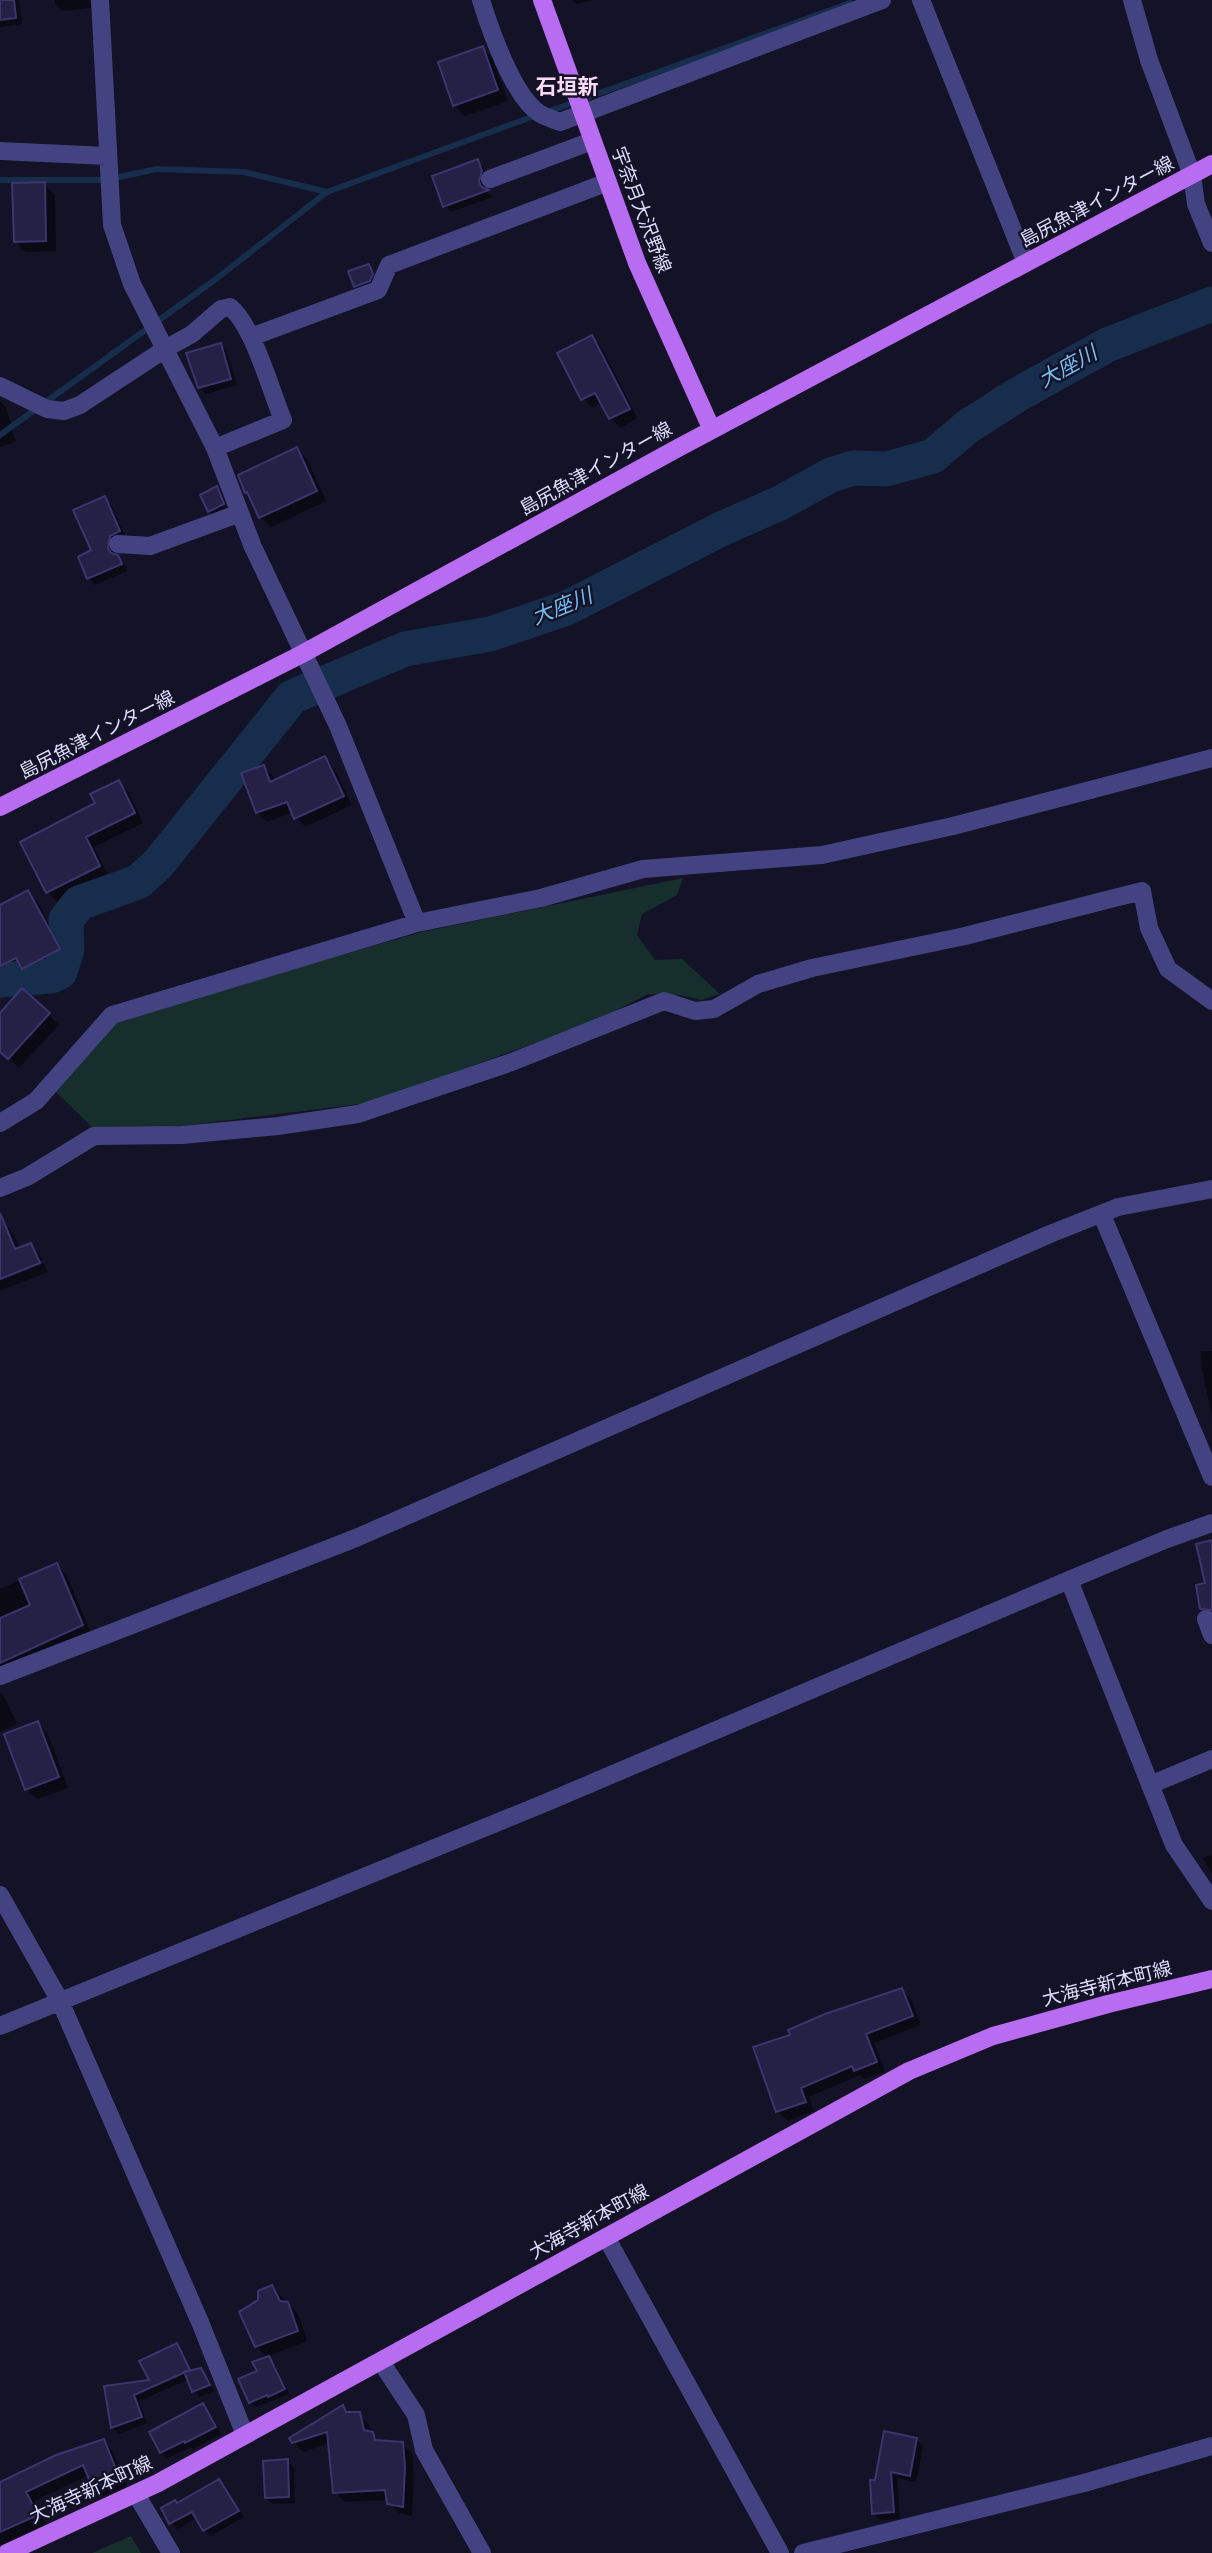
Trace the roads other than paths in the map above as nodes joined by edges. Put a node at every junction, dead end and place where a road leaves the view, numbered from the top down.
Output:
1 (100, 0) edge
2 (481, 0) edge
3 (542, 0) edge
4 (882, 0) edge
5 (921, 0) edge
6 (1132, 0) edge
7 (582, 114) junction
8 (592, 141) junction
9 (0, 152) edge
10 (107, 156) junction
11 (1212, 164) edge
12 (1192, 175) junction
13 (490, 178) dead end
14 (608, 182) junction
15 (1212, 243) edge
16 (1026, 263) junction
17 (251, 337) junction
18 (165, 349) junction
19 (0, 386) edge
20 (712, 430) junction
21 (215, 449) junction
22 (240, 513) junction
23 (118, 544) dead end
24 (302, 653) junction
25 (1212, 758) edge
26 (0, 807) edge
27 (417, 923) junction
28 (1212, 1001) edge
29 (0, 1122) edge
30 (0, 1188) edge
31 (1212, 1189) edge
32 (1102, 1215) junction
33 (1212, 1477) edge
34 (1212, 1523) edge
35 (1069, 1580) junction
36 (0, 1676) edge
37 (1212, 1759) edge
38 (1150, 1785) junction
39 (0, 1895) edge
40 (1212, 1901) edge
41 (1212, 1979) edge
42 (60, 2001) junction
43 (0, 2026) edge
44 (606, 2237) junction
45 (381, 2362) junction
46 (245, 2435) junction
47 (1212, 2446) edge
48 (136, 2494) junction
49 (6, 2553) edge
50 (170, 2553) edge
51 (482, 2553) edge
52 (780, 2553) edge
53 (803, 2553) edge

1 - 10 street
2 - 7 street
3 - 7 main road, 宇奈月大沢野線
4 - 7 street
5 - 16 street
6 - 12 street
7 - 8 main road, 宇奈月大沢野線
8 - 13 street
8 - 14 main road, 宇奈月大沢野線
9 - 10 street
10 - 18 street
11 - 12 main road, 島尻魚津インター線
12 - 15 street
12 - 16 main road, 島尻魚津インター線
14 - 17 street
14 - 20 main road, 宇奈月大沢野線
16 - 20 main road, 島尻魚津インター線
17 - 18 street
17 - 21 street
18 - 19 street
18 - 21 street
20 - 24 main road, 島尻魚津インター線
21 - 22 street
22 - 23 street
22 - 24 street
24 - 26 main road, 島尻魚津インター線
24 - 27 street
25 - 27 street
27 - 29 street
28 - 30 street
31 - 32 street
32 - 33 street
32 - 36 street
34 - 35 street
35 - 38 street
35 - 42 street
37 - 38 street
38 - 40 street
39 - 42 street
41 - 44 main road, 大海寺新本町線
42 - 43 street
42 - 46 street
44 - 45 main road, 大海寺新本町線
44 - 52 street
45 - 46 main road, 大海寺新本町線
45 - 51 street
46 - 48 main road, 大海寺新本町線
47 - 53 street
48 - 49 main road, 大海寺新本町線
48 - 50 street

